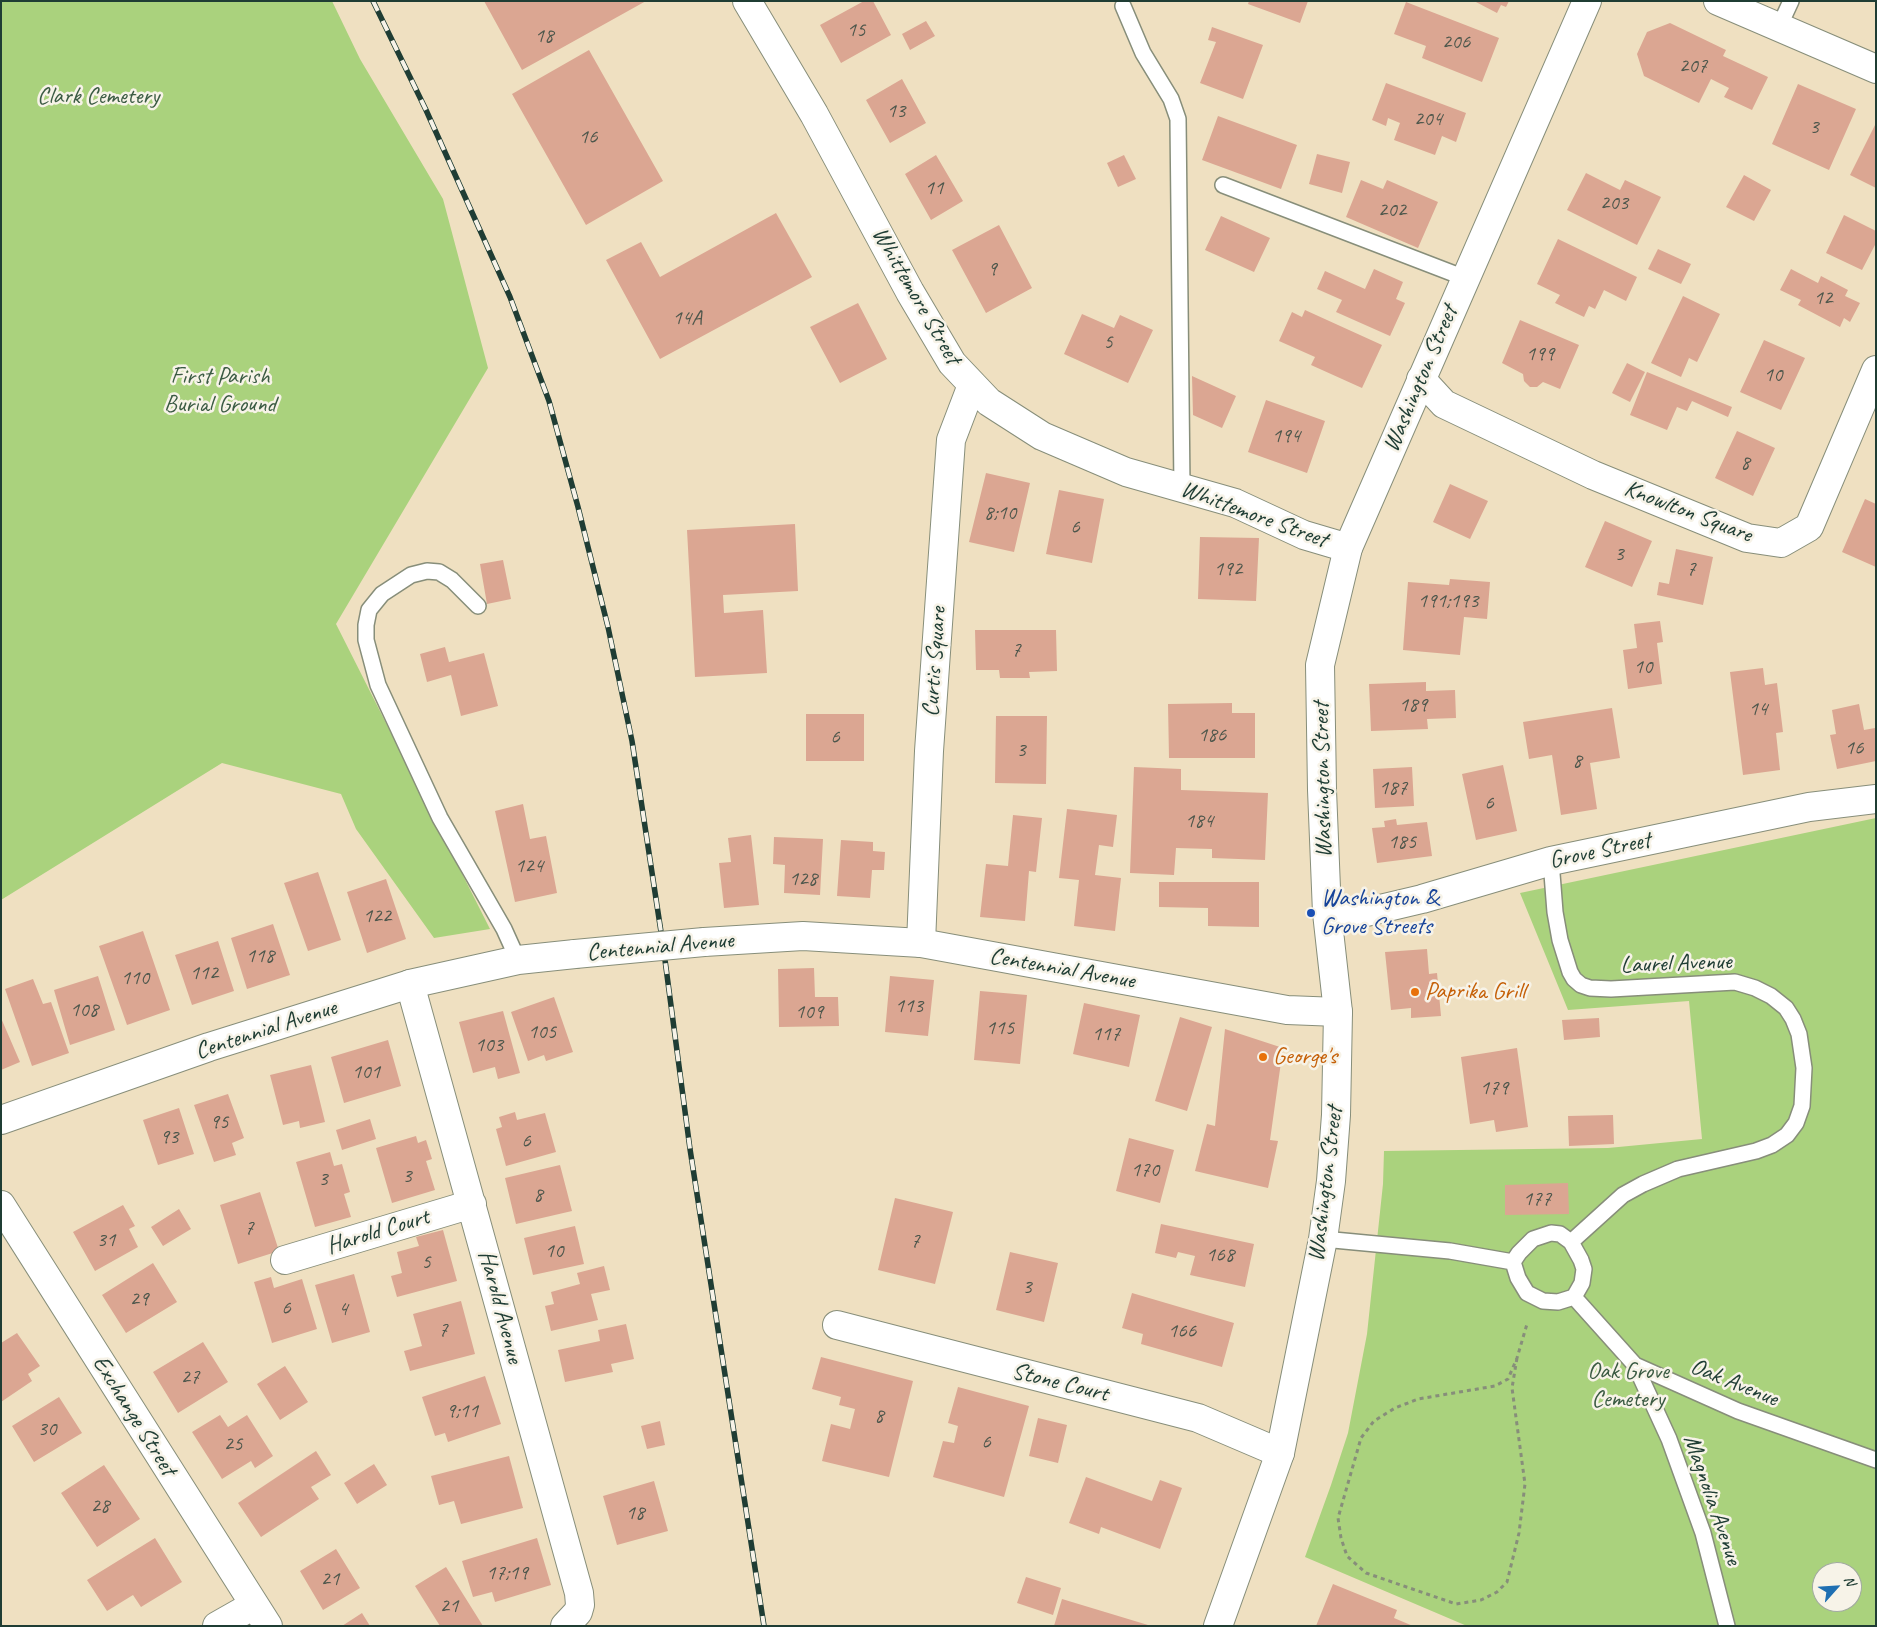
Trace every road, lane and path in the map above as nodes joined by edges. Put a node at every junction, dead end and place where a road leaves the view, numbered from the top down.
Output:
1 (747, 1) edge
2 (1587, 1) edge
3 (1718, 1) edge
4 (1791, 1) edge
5 (1123, 6) dead end
6 (1779, 27) junction
7 (1876, 69) edge
8 (1223, 185) dead end
9 (1465, 278) junction
10 (1876, 370) edge
11 (1421, 379) junction
12 (972, 384) junction
13 (1182, 488) junction
14 (1348, 548) junction
15 (478, 606) dead end
16 (1876, 799) edge
17 (1551, 861) junction
18 (1327, 913) junction
19 (922, 943) junction
20 (518, 960) junction
21 (410, 984) junction
22 (1338, 1012) junction
23 (1, 1120) edge
24 (472, 1204) junction
25 (1, 1205) edge
26 (1323, 1239) junction
27 (1570, 1242) junction
28 (285, 1260) dead end
29 (1513, 1262) junction
30 (1535, 1297) junction
31 (1574, 1297) junction
32 (837, 1325) dead end
33 (1517, 1358) junction
34 (1635, 1365) junction
35 (1280, 1453) junction
36 (1876, 1460) edge
37 (261, 1615) edge
38 (217, 1626) edge
39 (565, 1626) edge
40 (1218, 1626) edge
41 (1727, 1626) edge

1 - 12 street, Whittemore Street
2 - 9 street, Washington Street
3 - 6 street
4 - 6 lane
5 - 13 lane
6 - 7 street
8 - 9 lane
9 - 11 street, Washington Street
10 - 11 street, Knowlton Square
11 - 14 street, Washington Street
12 - 13 street, Whittemore Street
12 - 19 street, Curtis Square
13 - 14 street, Whittemore Street
14 - 18 street, Washington Street
15 - 20 lane
16 - 17 street, Grove Street
17 - 18 street, Grove Street
17 - 27 lane, Laurel Avenue
18 - 22 street, Washington Street
19 - 20 street, Centennial Avenue, bridge
19 - 22 street, Centennial Avenue
20 - 21 street, Centennial Avenue
21 - 23 street, Centennial Avenue
21 - 24 street, Harold Avenue
22 - 26 street, Washington Street
24 - 28 street, Harold Court
24 - 39 street, Harold Avenue
25 - 37 street, Exchange Street
26 - 29 lane
26 - 35 street, Washington Street
27 - 29 lane
27 - 31 lane
29 - 30 lane
30 - 31 lane
30 - 33 path
31 - 34 lane, Oak Avenue
32 - 35 street, Stone Court
33 - 33 path
34 - 36 lane, Oak Avenue
34 - 41 lane, Magnolia Avenue
35 - 40 street, Washington Street
37 - 38 street

